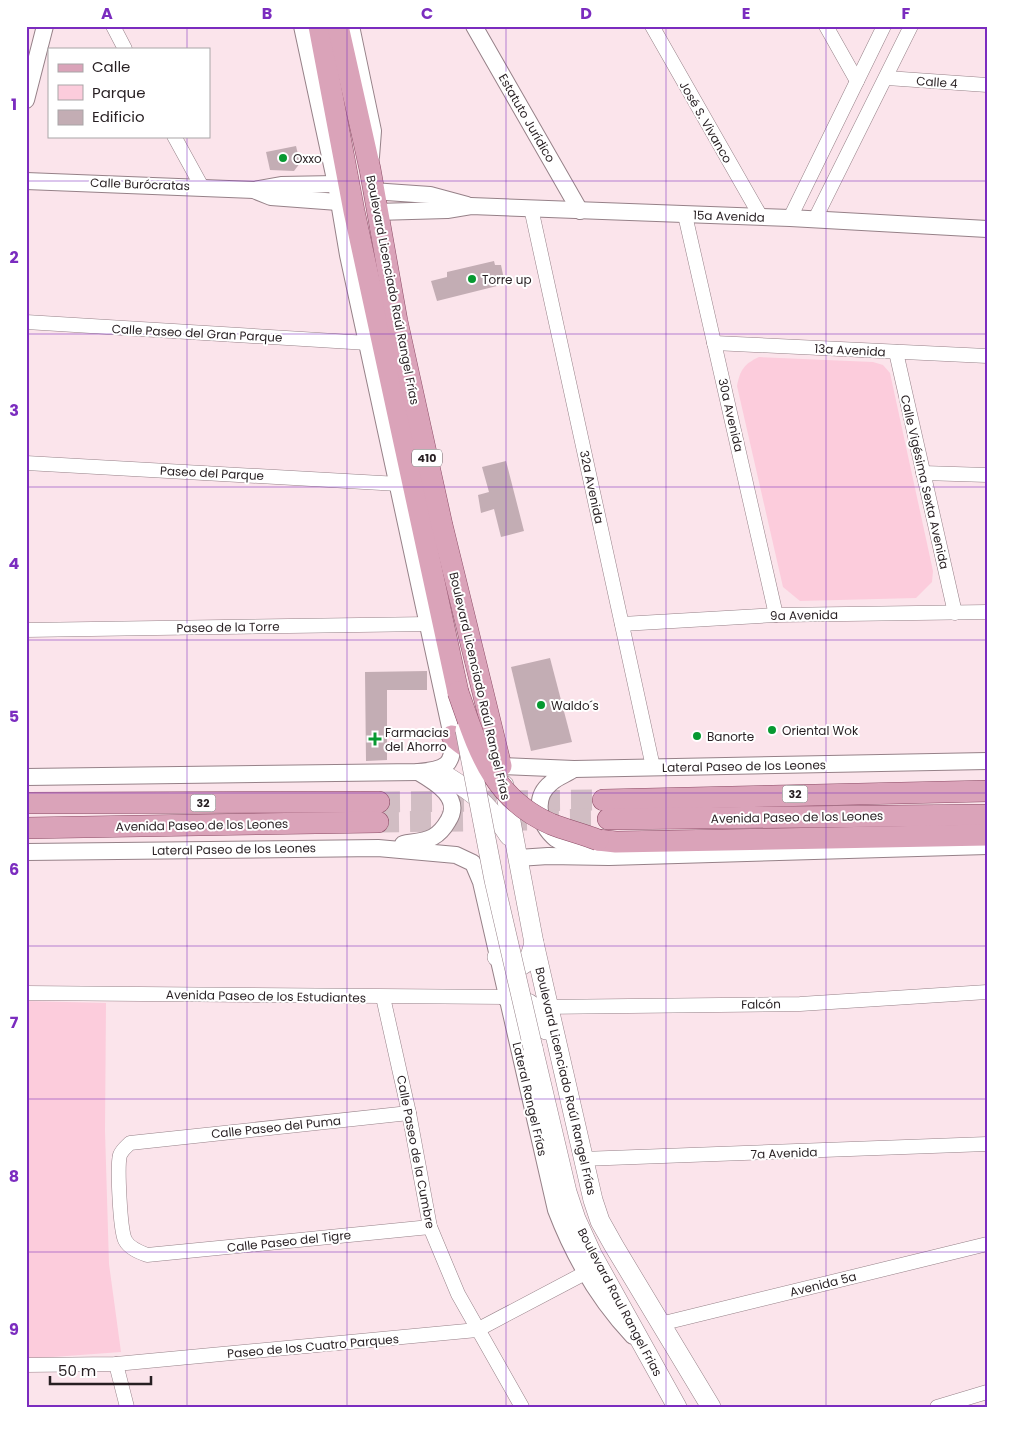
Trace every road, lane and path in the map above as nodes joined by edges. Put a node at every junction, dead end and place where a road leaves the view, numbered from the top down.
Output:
1 (45, 26) edge
2 (113, 26) edge
3 (302, 26) edge
4 (319, 26) edge
5 (338, 26) edge
6 (352, 26) edge
7 (474, 26) edge
8 (652, 26) edge
9 (826, 26) edge
10 (884, 26) edge
11 (911, 26) edge
12 (125, 48) edge
13 (887, 78) junction
14 (857, 81) junction
15 (987, 85) edge
16 (26, 100) edge
17 (175, 138) edge
18 (327, 143) joint
19 (370, 169) junction
20 (26, 181) edge
21 (342, 182) junction
22 (202, 187) junction
23 (254, 190) junction
24 (372, 191) junction
25 (346, 206) junction
26 (471, 206) junction
27 (531, 208) junction
28 (580, 211) junction
29 (376, 212) junction
30 (685, 215) junction
31 (761, 217) junction
32 (790, 218) junction
33 (815, 219) junction
34 (987, 229) edge
35 (348, 256) joint
36 (26, 322) edge
37 (368, 343) junction
38 (714, 343) junction
39 (896, 352) junction
40 (987, 356) edge
41 (26, 463) edge
42 (923, 473) junction
43 (987, 475) edge
44 (399, 484) junction
45 (987, 612) edge
46 (955, 613) junction
47 (776, 615) junction
48 (429, 624) junction
49 (622, 624) junction
50 (26, 630) edge
51 (458, 692) junction
52 (491, 724) junction
53 (452, 736) junction
54 (987, 761) edge
55 (501, 766) junction
56 (653, 767) junction
57 (574, 769) junction
58 (438, 771) junction
59 (418, 772) junction
60 (26, 777) edge
61 (987, 791) edge
62 (26, 803) edge
63 (987, 815) edge
64 (26, 828) edge
65 (987, 835) edge
66 (987, 846) edge
67 (378, 848) junction
68 (604, 848) junction
69 (516, 851) junction
70 (26, 852) edge
71 (441, 852) joint
72 (534, 943) junction
73 (497, 957) junction
74 (987, 992) edge
75 (26, 993) edge
76 (383, 997) junction
77 (506, 997) junction
78 (542, 1007) junction
79 (533, 1048) joint
80 (409, 1113) junction
81 (987, 1144) edge
82 (582, 1159) junction
83 (430, 1227) junction
84 (987, 1244) edge
85 (147, 1255) joint
86 (585, 1273) junction
87 (660, 1324) junction
88 (477, 1330) junction
89 (643, 1347) junction
90 (116, 1364) junction
91 (26, 1365) edge
92 (987, 1392) edge
93 (127, 1407) edge
94 (522, 1407) edge
95 (677, 1407) edge
96 (711, 1407) edge
97 (937, 1407) edge

1 - 16 street
2 - 12 street
3 - 18 street
4 - 21 main road, Boulevard Licenciado Raúl Rangel Frías / 410
5 - 19 main road, Boulevard Licenciado Raúl Rangel Frías / 410
6 - 19 street
7 - 28 street, Estatuto Jurídico
8 - 31 street, José S. Vivanco
9 - 14 street
10 - 14 street
11 - 13 street
13 - 15 street, Calle 4
13 - 33 street
14 - 32 street
17 - 22 street
18 - 21 main road
19 - 24 main road, Boulevard Licenciado Raúl Rangel Frías / 410
20 - 22 street, Calle Burócratas
21 - 23 street, Calle Burócratas
21 - 25 main road, Boulevard Licenciado Raúl Rangel Frías / 410
22 - 23 street, Calle Burócratas
23 - 25 street, Calle Burócratas
24 - 26 street, 15a Avenida
24 - 29 main road, Boulevard Licenciado Raúl Rangel Frías / 410
25 - 35 main road
25 - 51 main road, Boulevard Licenciado Raúl Rangel Frías / 410
26 - 27 street, 15a Avenida
26 - 29 street, 15a Avenida
27 - 28 street, 15a Avenida
27 - 49 street, 32a Avenida
28 - 30 street, 15a Avenida
29 - 52 main road, Boulevard Licenciado Raúl Rangel Frías / 410
30 - 31 street, 15a Avenida
30 - 38 street, 30a Avenida
31 - 32 street, 15a Avenida
32 - 33 street, 15a Avenida
33 - 34 street, 15a Avenida
35 - 37 street
36 - 37 street, Calle Paseo del Gran Parque
37 - 44 street
38 - 39 street, 13a Avenida
38 - 47 street, 30a Avenida
39 - 40 street, 13a Avenida
39 - 42 street, Calle Vigésima Sexta Avenida
41 - 44 street, Paseo del Parque
42 - 43 street
42 - 46 street, Calle Vigésima Sexta Avenida
44 - 48 street
45 - 46 street, 9a Avenida
46 - 47 street, 9a Avenida
47 - 49 street, 9a Avenida
48 - 50 street, Paseo de la Torre
48 - 53 street
49 - 56 street, 32a Avenida
51 - 68 main road, bridge
51 - 79 main road, Boulevard Licenciado Raúl Rangel Frías / 410, bridge
52 - 53 main road
52 - 55 main road, Boulevard Licenciado Raúl Rangel Frías / 410
53 - 58 street
54 - 56 street, Lateral Paseo de los Leones
55 - 57 street, Lateral Paseo de los Leones
55 - 69 main road, Boulevard Licenciado Raúl Rangel Frías / 410
56 - 57 street, Lateral Paseo de los Leones
57 - 68 street
58 - 59 street
58 - 69 main road
59 - 60 street
59 - 67 street
61 - 63 main road, Avenida Paseo de los Leones / 32
62 - 64 main road, Avenida Paseo de los Leones / 32
65 - 68 main road
66 - 68 street
67 - 70 street, Lateral Paseo de los Leones
67 - 71 street, Lateral Paseo de los Leones
68 - 69 street
69 - 72 main road, Boulevard Licenciado Raúl Rangel Frías / 410
71 - 73 street, Lateral Rangel Frías
72 - 73 main road
72 - 78 main road, Boulevard Licenciado Raúl Rangel Frías / 410
73 - 77 street, Lateral Rangel Frías
74 - 78 street, Falcón
75 - 76 street, Avenida Paseo de los Estudiantes
76 - 77 street, Avenida Paseo de los Estudiantes
76 - 80 street, Calle Paseo de la Cumbre
77 - 78 main road
77 - 86 street, Lateral Rangel Frías
78 - 82 main road, Boulevard Licenciado Raúl Rangel Frías
79 - 89 main road, Boulevard Raul Rangel Frias / 410
80 - 83 street, Calle Paseo de la Cumbre
80 - 85 street, Calle Paseo del Puma
81 - 82 street, 7a Avenida
82 - 87 main road, Boulevard Licenciado Raúl Rangel Frías
83 - 85 street, Calle Paseo del Tigre
83 - 88 street, Calle Paseo de la Cumbre
84 - 87 street, Avenida 5a
86 - 88 street, Paseo de los Cuatro Parques
86 - 89 street, Lateral Rangel Frías
87 - 96 main road, Boulevard Licenciado Raúl Rangel Frías
88 - 90 street, Paseo de los Cuatro Parques
88 - 94 street, Calle Paseo de la Cumbre
89 - 95 main road, Boulevard Raul Rangel Frias / 410
90 - 91 street, Paseo de los Cuatro Parques
90 - 93 street
92 - 97 street

